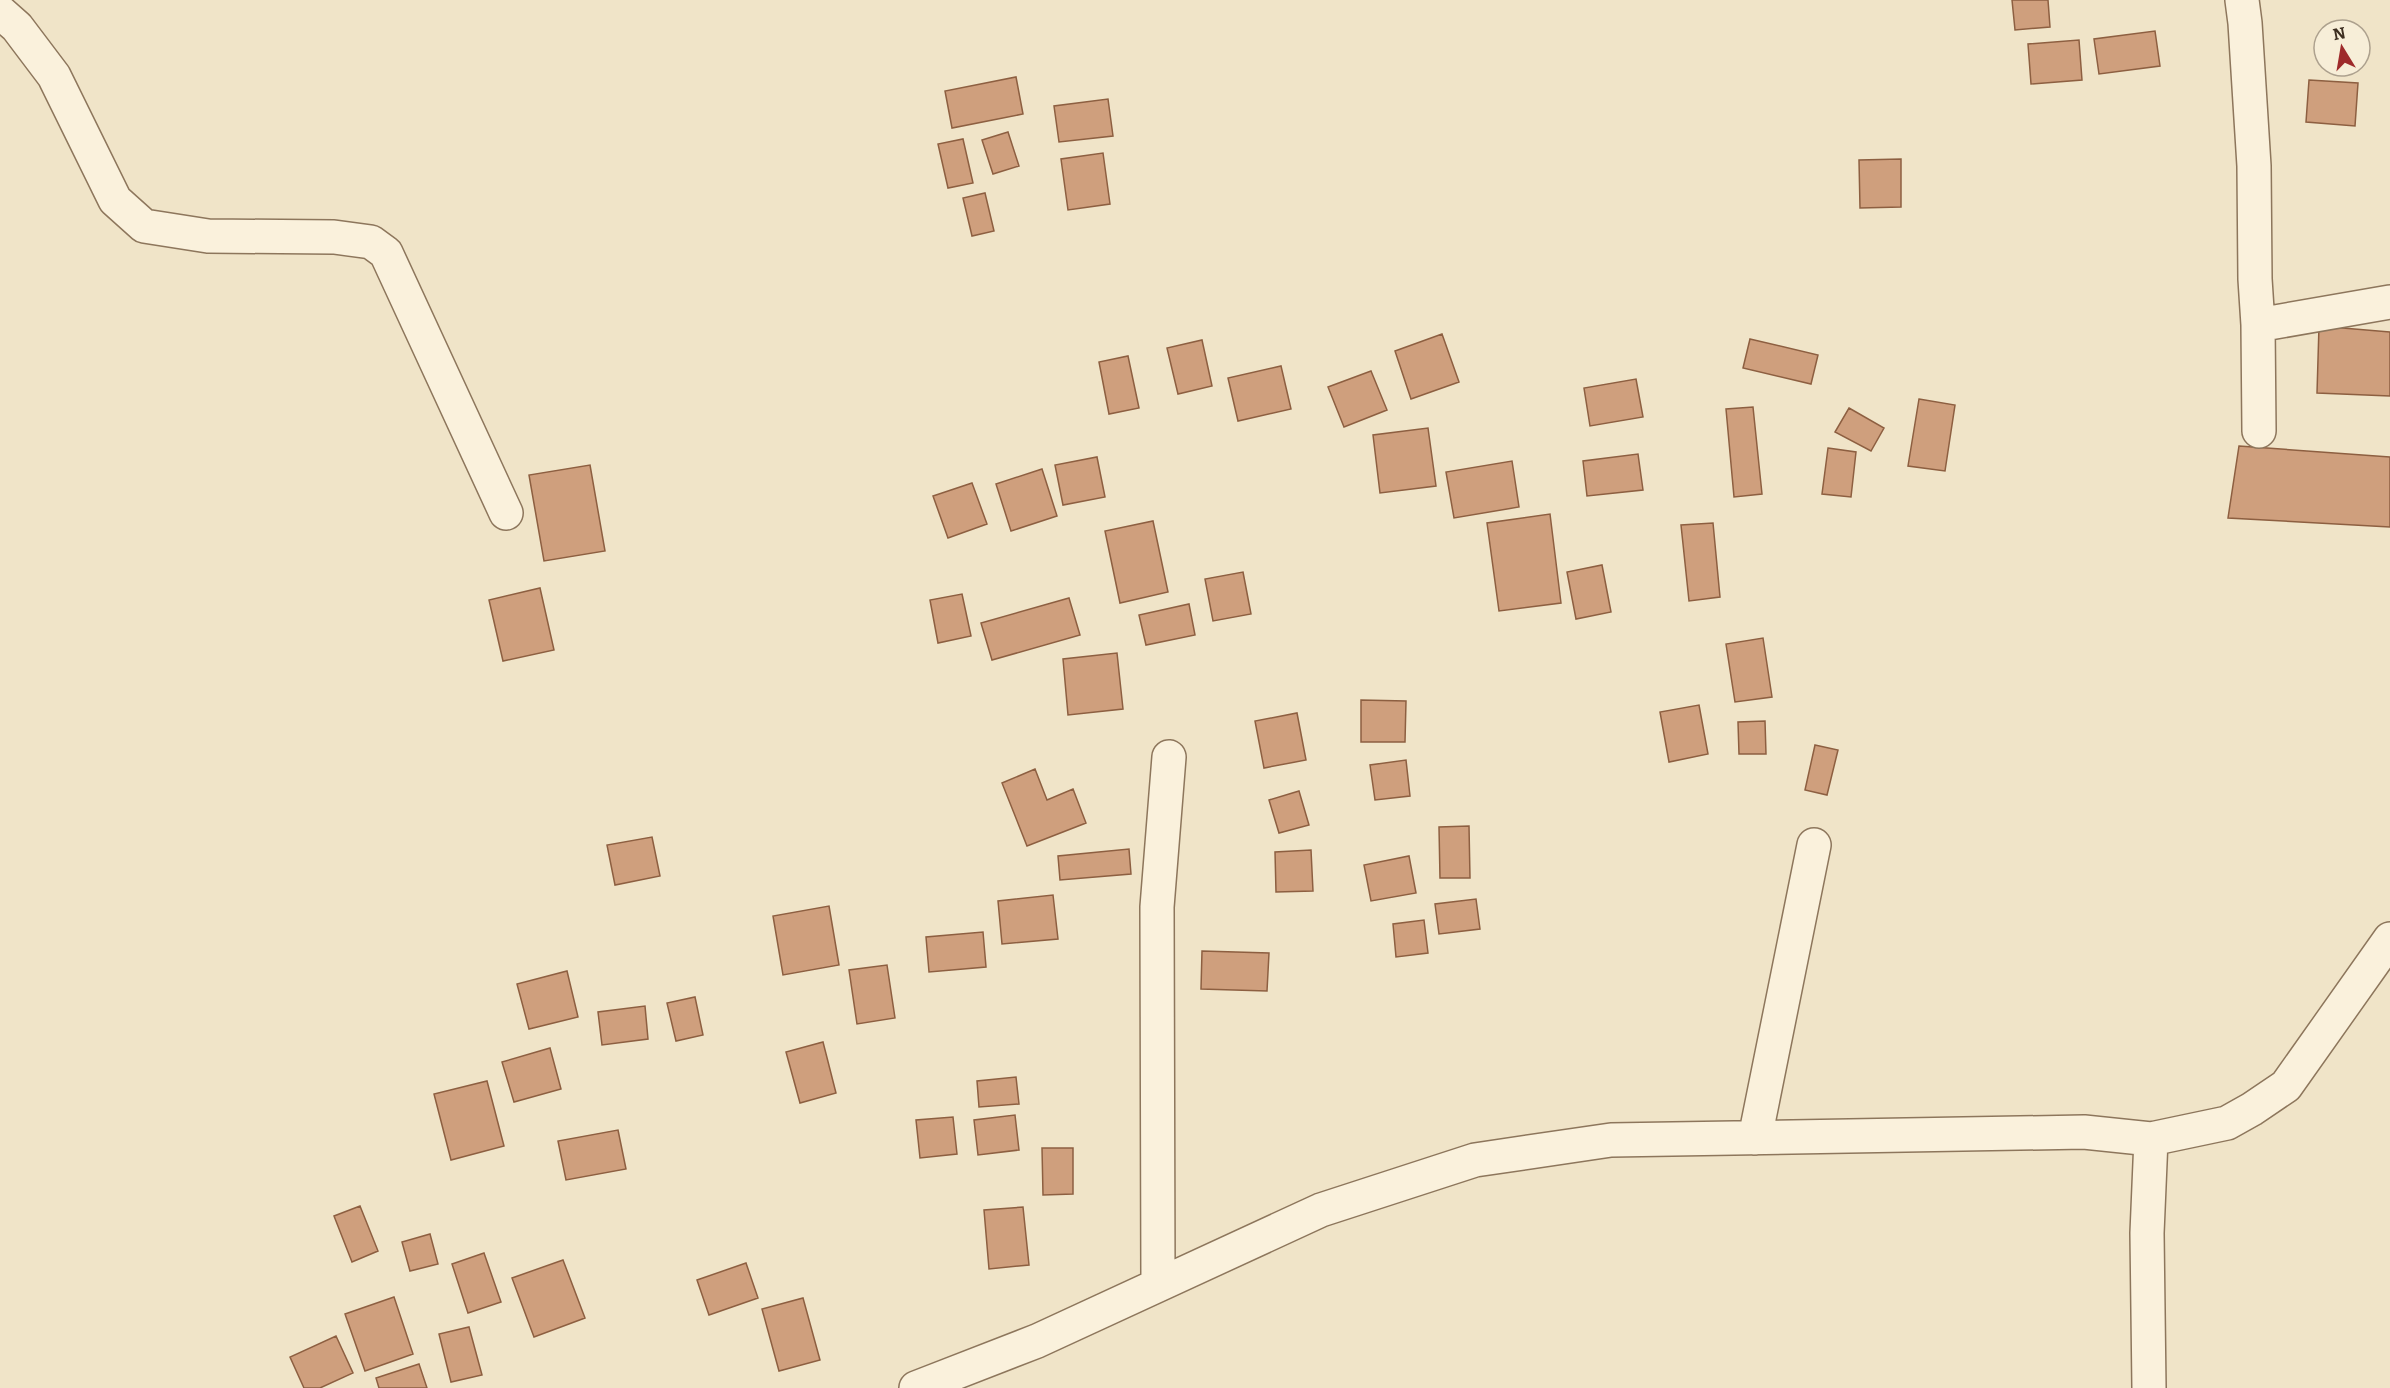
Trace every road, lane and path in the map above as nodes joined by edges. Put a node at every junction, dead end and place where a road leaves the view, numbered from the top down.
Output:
1 (2241, 0) edge
2 (0, 12) edge
3 (2390, 302) edge
4 (2258, 325) junction
5 (2259, 431) dead end
6 (506, 513) dead end
7 (1169, 757) dead end
8 (1814, 844) dead end
9 (2390, 939) edge
10 (1755, 1138) junction
11 (2151, 1139) junction
12 (1158, 1284) junction
13 (916, 1388) edge
14 (2149, 1388) edge

1 - 4 street
2 - 6 street
3 - 4 street
4 - 5 street
7 - 12 street
8 - 10 street
9 - 11 street
10 - 11 street
10 - 12 street
11 - 14 street
12 - 13 street

